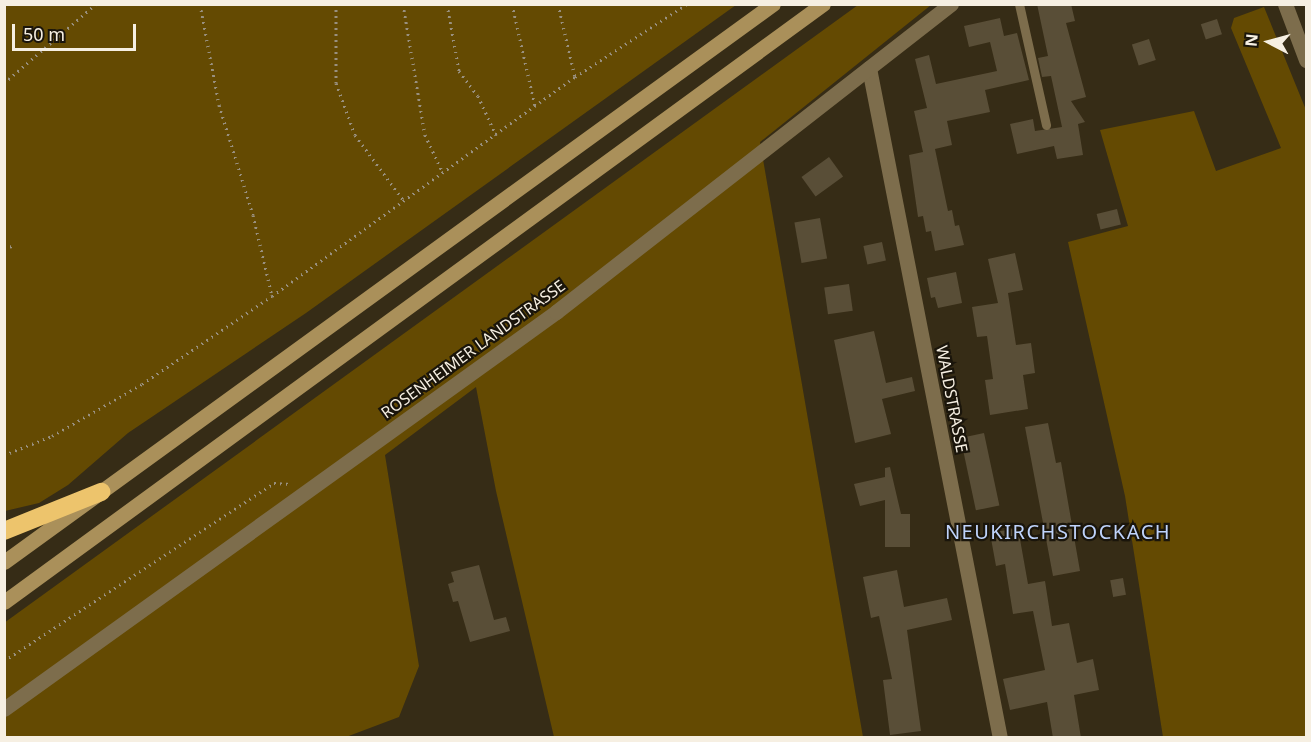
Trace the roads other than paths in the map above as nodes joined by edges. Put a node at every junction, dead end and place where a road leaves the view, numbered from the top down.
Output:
1 (773, 4) edge
2 (823, 4) edge
3 (951, 4) edge
4 (1019, 4) edge
5 (1285, 4) edge
6 (1306, 60) edge
7 (869, 68) junction
8 (1046, 125) dead end
9 (101, 492) junction
10 (4, 531) edge
11 (4, 562) edge
12 (4, 602) edge
13 (4, 709) edge
14 (1000, 738) edge

1 - 9 main road
2 - 12 main road
3 - 7 street, ROSENHEIMER LANDSTRASSE
4 - 8 lane
5 - 6 street
7 - 13 street, ROSENHEIMER LANDSTRASSE
7 - 14 street, WALDSTRASSE
9 - 10 highway
9 - 11 main road

